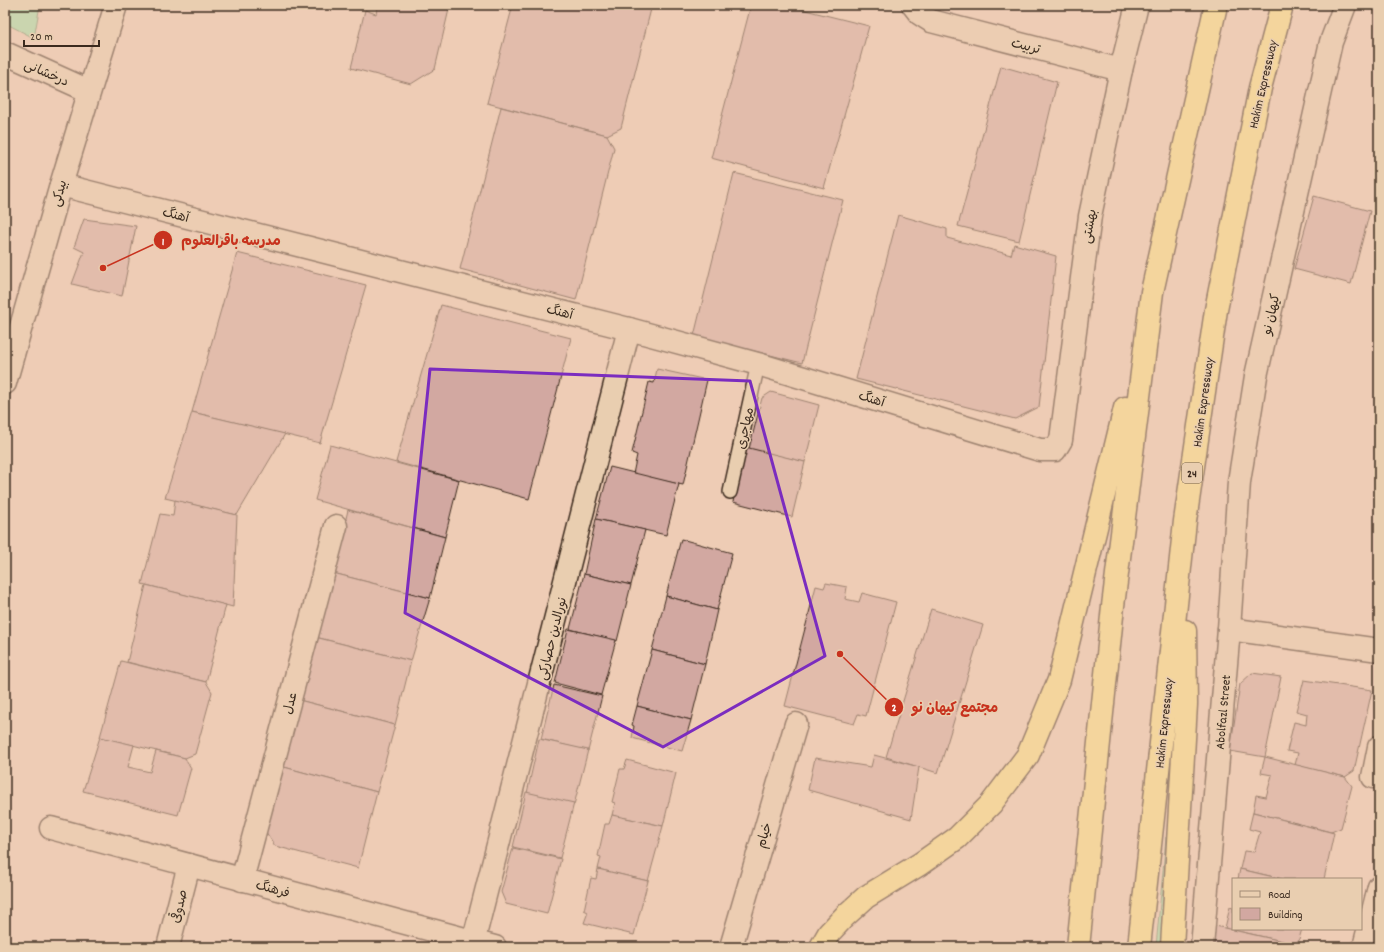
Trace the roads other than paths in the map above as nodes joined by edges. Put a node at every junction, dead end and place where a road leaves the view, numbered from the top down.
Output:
1 (116, 5) edge
2 (913, 5) edge
3 (1137, 5) edge
4 (1216, 5) edge
5 (1282, 5) edge
6 (1291, 5) edge
7 (1345, 5) edge
8 (5, 53) edge
9 (1121, 70) junction
10 (1260, 88) junction
11 (89, 91) junction
12 (61, 185) junction
13 (1152, 292) junction
14 (629, 328) junction
15 (758, 364) junction
16 (5, 383) edge
17 (1055, 450) joint
18 (730, 492) dead end
19 (1185, 521) junction
20 (336, 526) dead end
21 (1229, 628) junction
22 (1379, 650) edge
23 (796, 724) dead end
24 (1379, 747) edge
25 (1373, 777) dead end
26 (51, 828) dead end
27 (189, 865) junction
28 (242, 880) junction
29 (1379, 887) edge
30 (473, 944) edge
31 (168, 947) edge
32 (495, 947) edge
33 (731, 947) edge
34 (822, 947) edge
35 (1078, 947) edge
36 (1139, 947) edge
37 (1172, 947) edge
38 (1202, 947) edge
39 (1364, 947) edge

1 - 11 street, بیدکی
2 - 9 street, تربیت
3 - 9 street, بهشتی
4 - 13 highway
5 - 10 highway, Hakim Expressway / 24
6 - 10 street
7 - 21 street, کیهان نو
8 - 11 street, درخشانی
9 - 17 street, بهشتی
10 - 19 highway, Hakim Expressway / 24
11 - 12 street, بیدکی
12 - 14 street, آهنگ
12 - 16 street, بیدکی
13 - 34 highway
13 - 35 highway
14 - 15 street, آهنگ
14 - 30 street, نورالدین حصارکی
15 - 17 street, آهنگ
15 - 18 lane, مهاجری
19 - 36 highway, Hakim Expressway / 24
19 - 37 highway
20 - 28 street, عدل
21 - 22 street
21 - 38 street, Abolfazl Street
23 - 33 street, خیام
24 - 25 street
26 - 27 street, فرهنگ
27 - 28 street, فرهنگ
27 - 31 street, صدوقی
28 - 30 street, فرهنگ
29 - 39 street
30 - 32 street, فرهنگ

